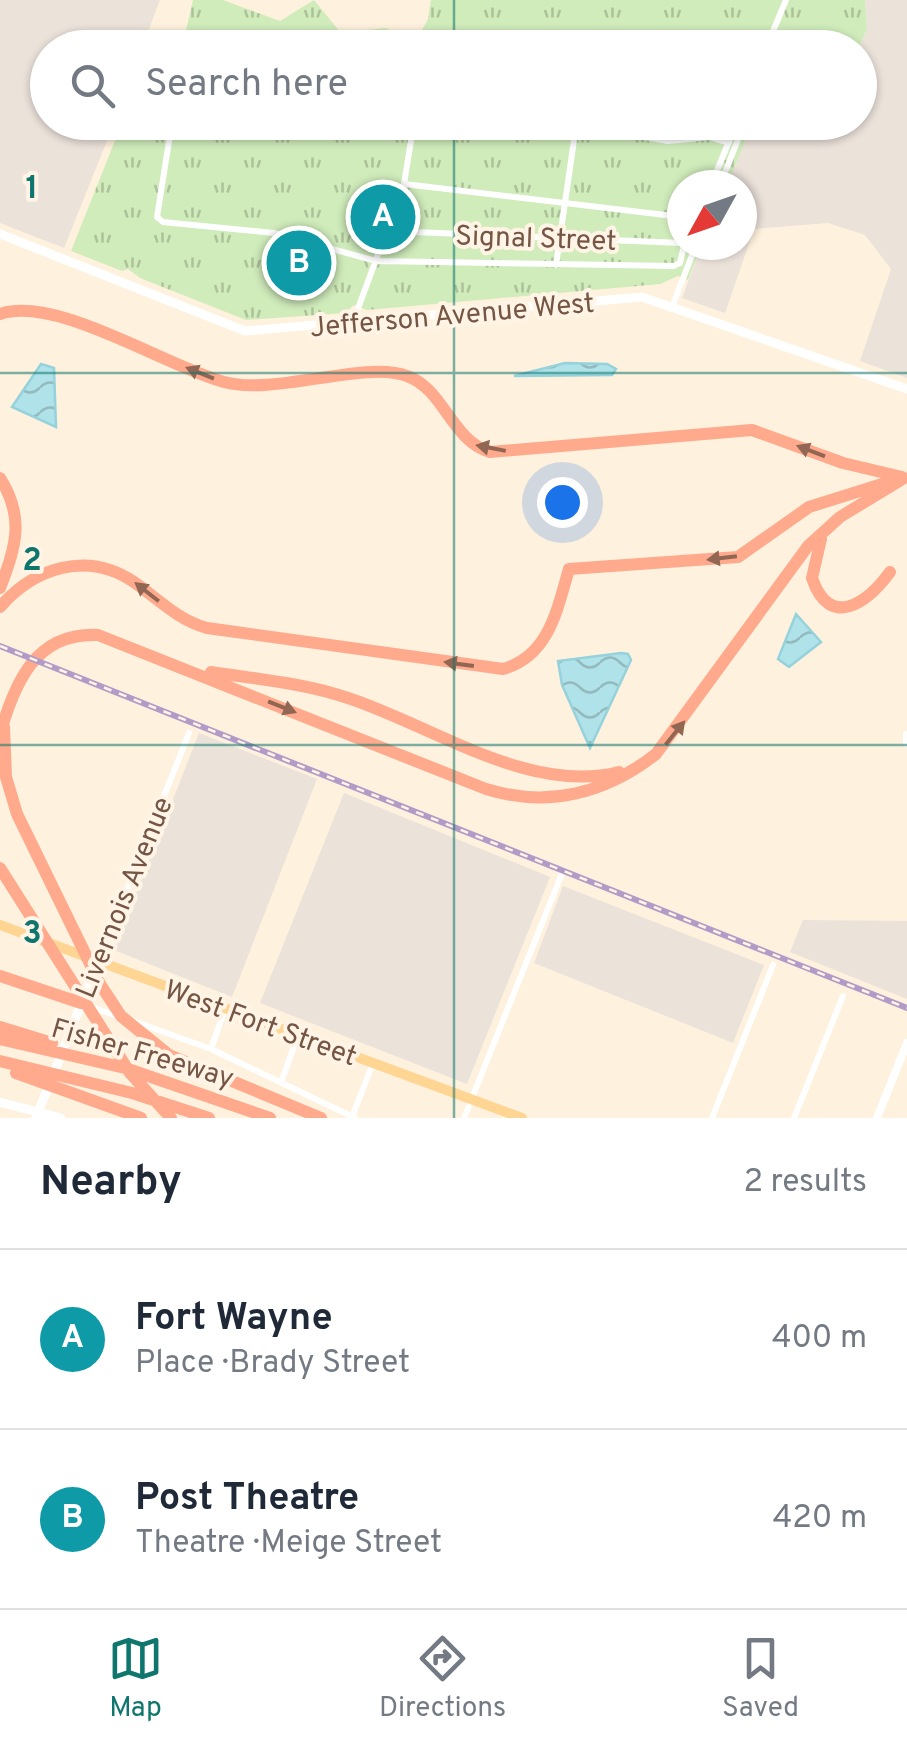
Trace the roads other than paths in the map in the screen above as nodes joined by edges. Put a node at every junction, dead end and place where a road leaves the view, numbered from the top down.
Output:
1 (786, 0) edge
2 (774, 30) edge
3 (169, 140) edge
4 (411, 140) edge
5 (574, 140) edge
6 (719, 140) edge
7 (730, 140) edge
8 (738, 140) edge
9 (729, 143) junction
10 (717, 170) edge
11 (726, 170) edge
12 (404, 184) junction
13 (564, 201) junction
14 (667, 215) edge
15 (389, 231) junction
16 (0, 234) edge
17 (559, 239) junction
18 (667, 243) edge
19 (376, 260) junction
20 (678, 260) edge
21 (690, 260) edge
22 (556, 265) junction
23 (672, 307) junction
24 (0, 314) edge
25 (354, 318) junction
26 (907, 390) edge
27 (906, 477) edge
28 (0, 478) edge
29 (831, 524) junction
30 (890, 572) dead end
31 (0, 588) edge
32 (0, 608) edge
33 (179, 666) junction
34 (5, 718) junction
35 (0, 733) edge
36 (189, 733) dead end
37 (907, 734) edge
38 (907, 743) edge
39 (644, 763) junction
40 (0, 868) edge
41 (563, 871) dead end
42 (0, 925) edge
43 (99, 962) junction
44 (773, 965) dead end
45 (0, 976) edge
46 (843, 996) dead end
47 (81, 1003) junction
48 (226, 1008) junction
49 (0, 1027) edge
50 (298, 1036) junction
51 (0, 1038) edge
52 (907, 1043) edge
53 (211, 1049) junction
54 (374, 1063) junction
55 (0, 1064) edge
56 (125, 1068) junction
57 (281, 1082) junction
58 (471, 1099) junction
59 (0, 1102) edge
60 (38, 1114) edge
61 (61, 1118) edge
62 (141, 1118) edge
63 (171, 1118) edge
64 (209, 1118) edge
65 (270, 1118) edge
66 (321, 1118) edge
67 (353, 1118) edge
68 (464, 1118) edge
69 (522, 1118) edge
70 (712, 1118) edge
71 (794, 1118) edge
72 (877, 1118) edge

1 - 2 street
3 - 19 street
4 - 12 street
5 - 13 street
6 - 9 street
7 - 9 street
8 - 11 street
9 - 10 street
12 - 13 street
12 - 15 street
13 - 14 street
13 - 17 street
15 - 17 street, Signal Street
15 - 19 street
16 - 25 main road, Jefferson Avenue West
17 - 18 street, Signal Street
17 - 22 street
19 - 22 street
19 - 25 street
20 - 22 street
21 - 23 street
23 - 25 main road, Jefferson Avenue West
23 - 26 main road, Jefferson Avenue West
27 -> 24 highway
27 - 29 highway
27 -> 32 highway
28 - 31 highway
29 - 30 highway
39 -> 29 highway
33 - 34 highway
33 - 39 highway
33 -> 39 highway
34 - 35 highway
34 - 66 highway
36 - 43 street, Livernois Avenue
37 - 38 street
40 - 63 highway
41 - 58 street
42 - 43 main road, West Fort Street
43 - 47 main road, Livernois Avenue
43 - 48 main road, West Fort Street
44 - 70 street
45 - 47 highway
46 - 71 street
47 - 53 street
47 - 60 main road, Livernois Avenue
48 - 50 main road, West Fort Street
48 - 53 street
49 - 56 highway
50 - 54 main road, West Fort Street
50 - 57 street
51 - 56 highway, Fisher Freeway
52 - 72 street
53 - 57 street
54 - 58 main road, West Fort Street
54 - 67 street
55 - 62 highway
55 - 64 highway, Fisher Freeway
56 - 65 highway, Fisher Freeway
57 - 67 street
58 - 68 street
58 - 69 main road, West Fort Street
59 - 60 main road
60 - 61 main road

